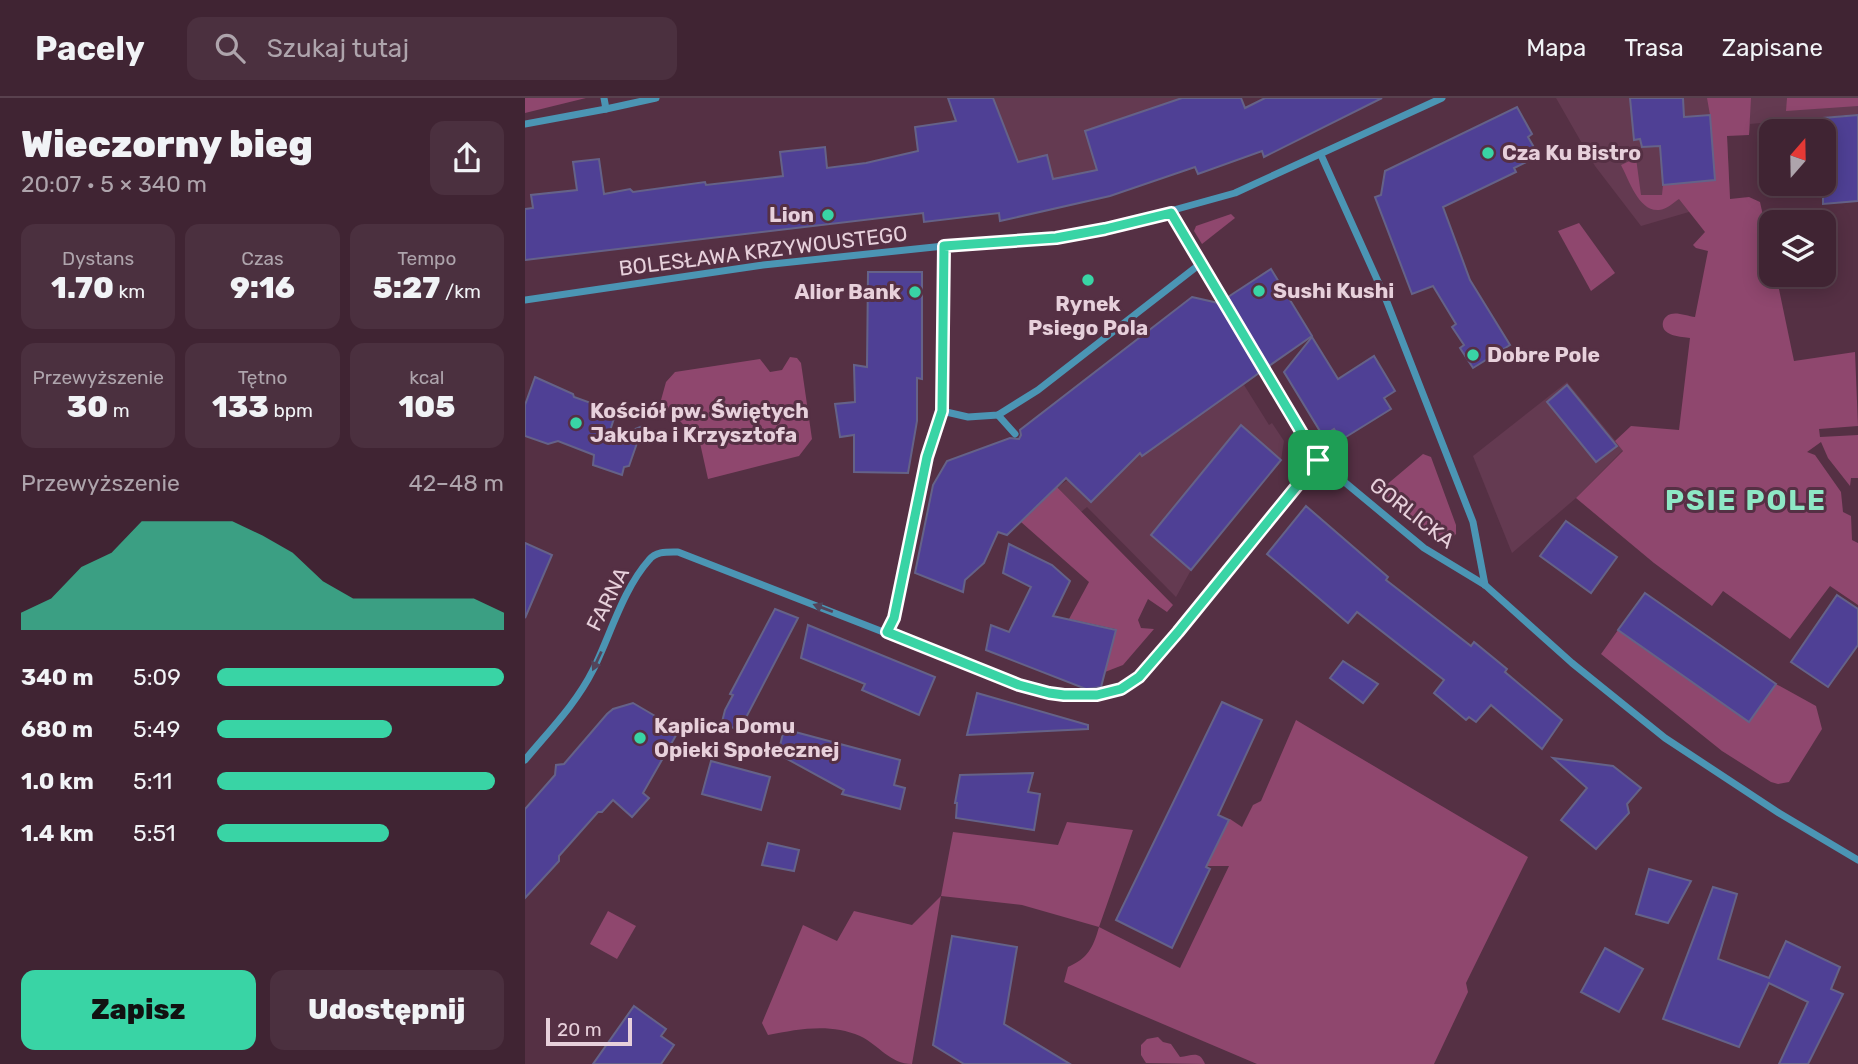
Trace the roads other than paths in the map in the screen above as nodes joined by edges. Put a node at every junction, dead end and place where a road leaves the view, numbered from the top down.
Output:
1 (604, 98) edge
2 (656, 98) edge
3 (1442, 98) edge
4 (606, 108) junction
5 (525, 124) edge
6 (1321, 155) junction
7 (1171, 213) junction
8 (944, 246) junction
9 (1200, 264) junction
10 (525, 300) edge
11 (942, 411) junction
12 (998, 415) junction
13 (1015, 434) dead end
14 (1318, 460) junction
15 (1485, 585) junction
16 (887, 632) junction
17 (525, 760) edge
18 (1858, 860) edge

1 - 4 street
2 - 4 street
3 - 6 street, BOLESŁAWA KRZYWOUSTEGO
4 - 5 street
6 - 7 street, BOLESŁAWA KRZYWOUSTEGO
6 - 15 street, GORLICKA
7 - 8 street, BOLESŁAWA KRZYWOUSTEGO
7 - 9 street, GORLICKA
8 - 10 street, BOLESŁAWA KRZYWOUSTEGO
8 - 11 street
9 - 12 street
9 - 14 street, GORLICKA
11 - 12 street
11 - 16 street
12 - 13 street
14 - 15 street, GORLICKA
14 - 16 street
15 - 18 street, GORLICKA
16 -> 17 street, FARNA

